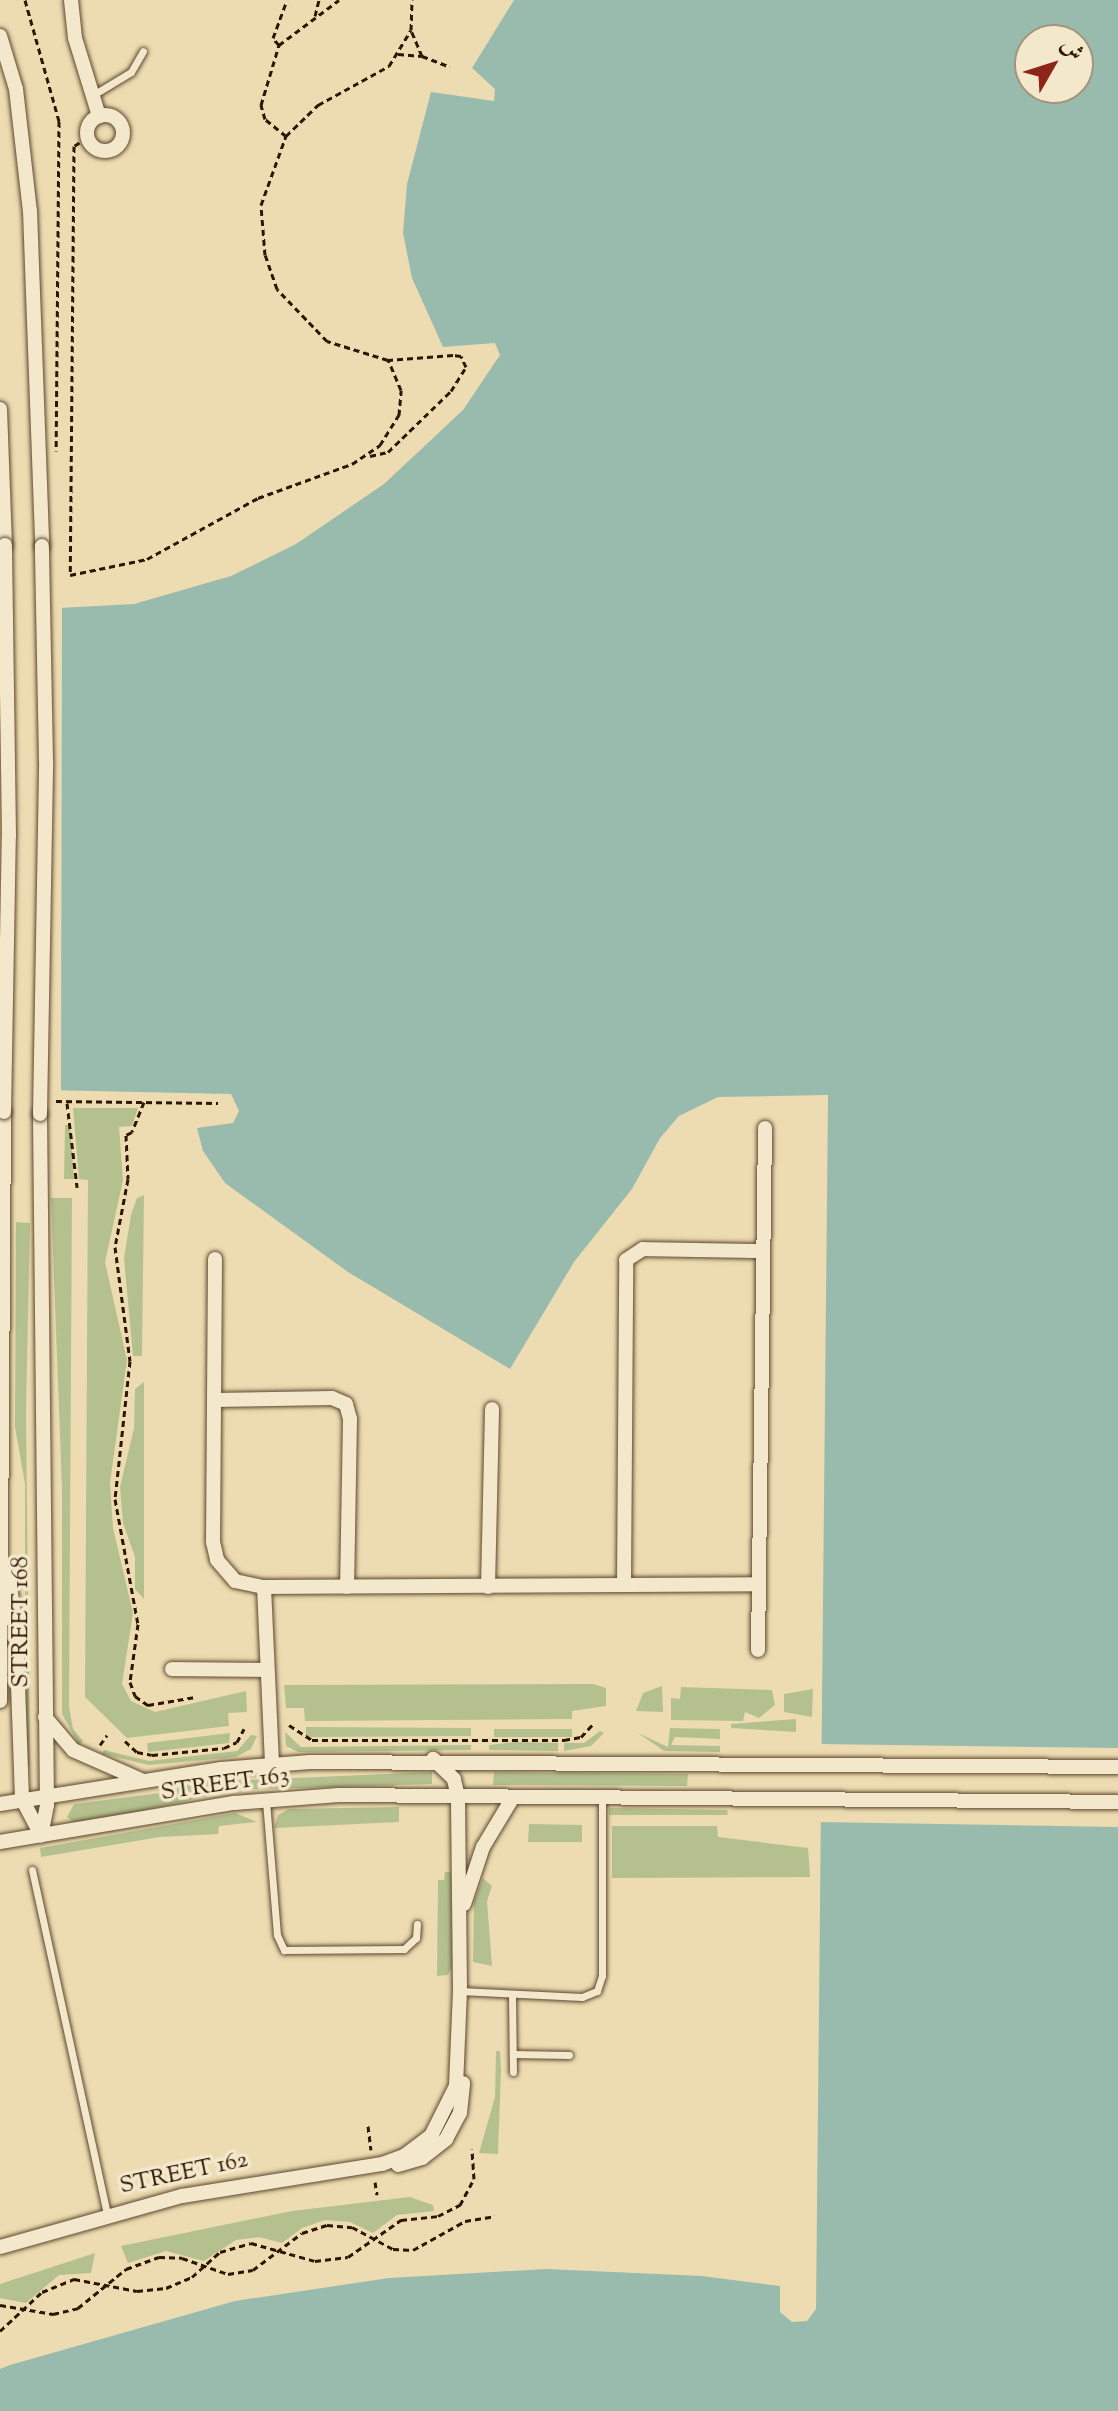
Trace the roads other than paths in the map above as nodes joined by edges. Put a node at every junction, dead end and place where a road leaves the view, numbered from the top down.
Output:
1 (71, 0) edge
2 (0, 36) edge
3 (143, 51) dead end
4 (93, 95) junction
5 (99, 116) junction
6 (0, 409) edge
7 (765, 1128) dead end
8 (763, 1251) junction
9 (215, 1259) dead end
10 (215, 1400) junction
11 (492, 1409) dead end
12 (2, 1549) edge
13 (759, 1584) junction
14 (624, 1585) junction
15 (264, 1587) junction
16 (347, 1587) junction
17 (488, 1587) junction
18 (1, 1634) edge
19 (758, 1650) dead end
20 (172, 1669) dead end
21 (265, 1670) junction
22 (0, 1701) edge
23 (45, 1717) junction
24 (433, 1759) junction
25 (272, 1764) junction
26 (1118, 1767) edge
27 (141, 1780) junction
28 (46, 1795) junction
29 (458, 1797) junction
30 (513, 1797) junction
31 (22, 1799) junction
32 (266, 1799) junction
33 (602, 1799) junction
34 (1118, 1802) edge
35 (0, 1804) edge
36 (41, 1835) junction
37 (0, 1842) edge
38 (32, 1870) dead end
39 (417, 1924) dead end
40 (460, 1924) junction
41 (460, 1991) junction
42 (512, 1994) junction
43 (513, 2054) junction
44 (569, 2055) dead end
45 (513, 2072) dead end
46 (107, 2213) junction
47 (0, 2247) edge

1 - 4 street
2 - 23 street, STREET 168, bridge
3 - 4 lane
4 - 5 street
5 - 5 street
6 - 12 street, STREET 168, bridge
7 - 8 street
8 - 13 street
8 - 14 street
9 - 10 street
10 - 15 street
10 - 16 street
11 - 17 street
12 - 18 street, STREET 168
12 - 31 street, STREET 168
13 - 14 street
13 - 19 street
14 - 17 street
15 - 16 street
15 - 21 street
16 - 17 street
18 - 22 street, STREET 168
20 - 21 street
21 - 25 street
23 - 27 street, STREET 163
23 - 28 street, STREET 168
24 - 25 street, STREET 163
24 - 26 street, STREET 163
24 - 29 street, STREET 162
25 - 27 street, STREET 163
27 - 28 street, STREET 163
28 - 31 street, STREET 163
28 - 36 street, STREET 168
29 - 30 street, STREET 163
29 - 32 street, STREET 163
29 - 40 street, STREET 162
30 - 33 street, STREET 163
30 - 40 street, STREET 162
31 - 35 street, STREET 163
31 - 36 street, STREET 168
32 - 36 street, STREET 163
32 - 39 lane
33 - 34 street, STREET 163
33 - 42 lane
36 - 37 street, STREET 163
38 - 46 lane
40 - 41 street, STREET 162
41 - 42 lane
41 - 46 street, STREET 162
42 - 43 lane
43 - 44 lane
43 - 45 lane
46 - 47 street, STREET 162

